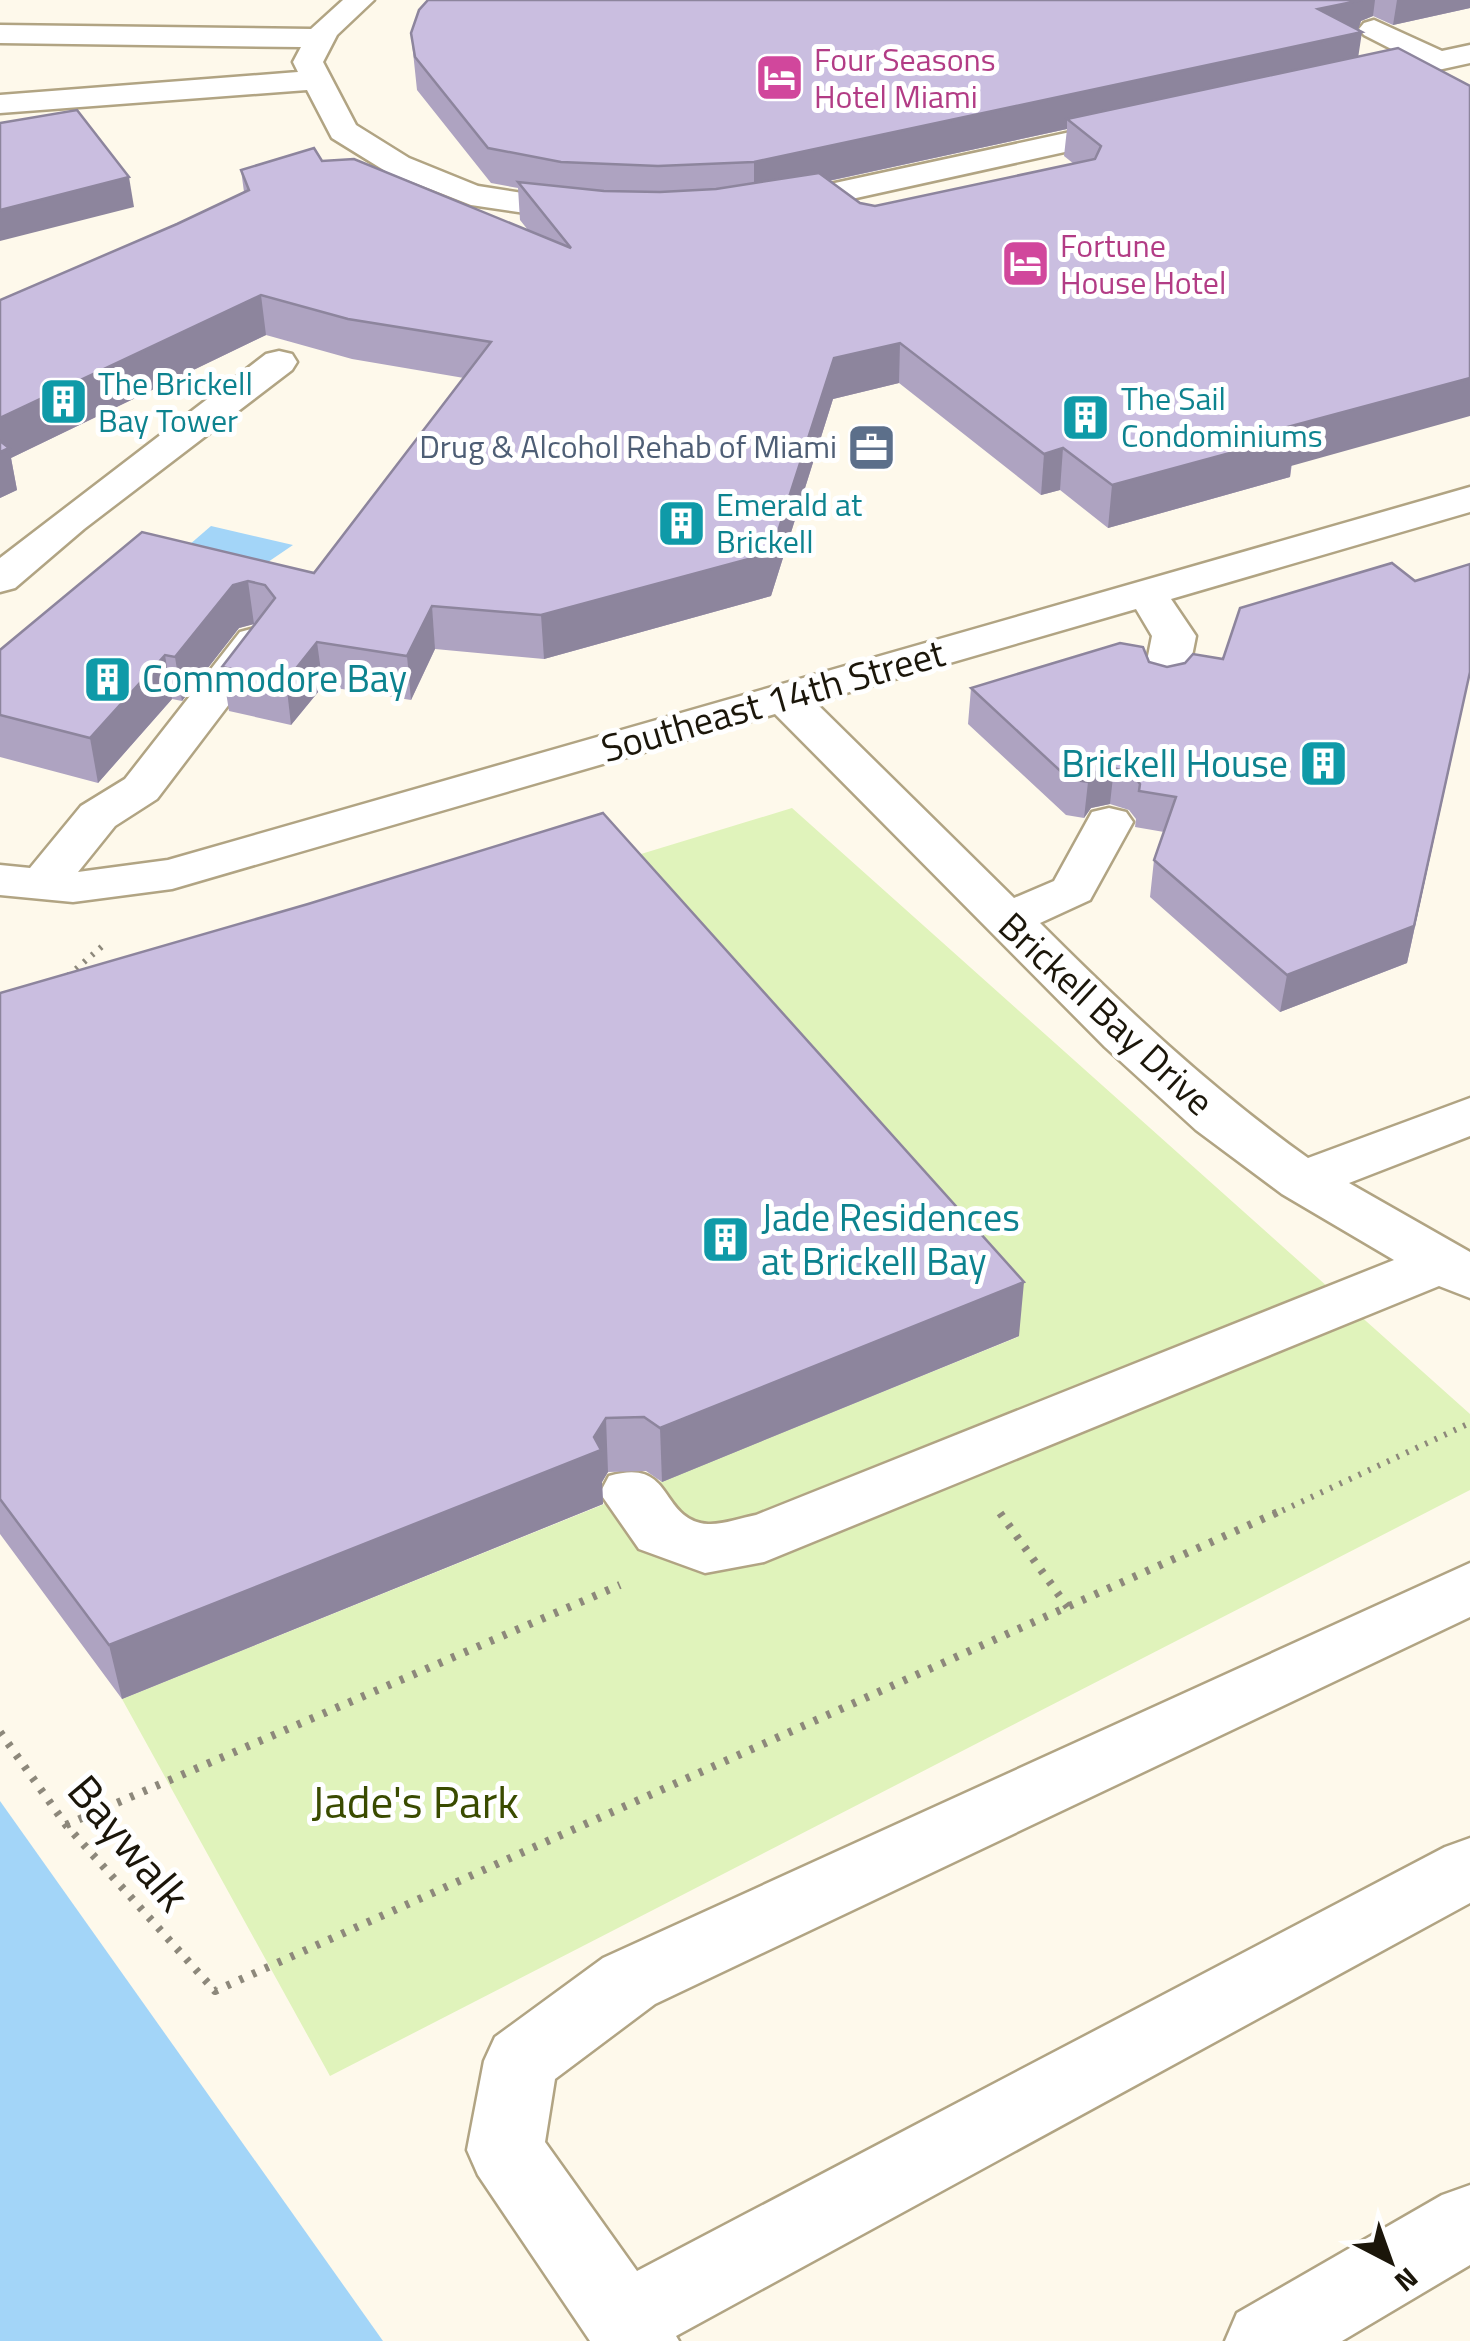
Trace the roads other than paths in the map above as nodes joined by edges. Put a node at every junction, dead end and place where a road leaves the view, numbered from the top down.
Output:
1 (360, 0) edge
2 (1374, 29) dead end
3 (0, 34) edge
4 (320, 38) junction
5 (1470, 54) edge
6 (1438, 61) junction
7 (317, 80) junction
8 (1324, 86) edge
9 (0, 104) edge
10 (1172, 119) edge
11 (1029, 150) junction
12 (398, 165) junction
13 (1063, 174) edge
14 (364, 178) edge
15 (825, 195) junction
16 (736, 212) edge
17 (627, 215) edge
18 (859, 220) edge
19 (279, 362) edge
20 (1470, 499) edge
21 (0, 578) edge
22 (1146, 592) junction
23 (255, 641) edge
24 (1164, 686) edge
25 (784, 698) junction
26 (1109, 822) edge
27 (38, 884) edge
28 (1007, 920) junction
29 (1470, 1116) edge
30 (1302, 1181) junction
31 (1455, 1270) edge
32 (631, 1493) dead end
33 (1470, 1588) edge
34 (1470, 1868) edge
35 (1470, 2222) edge
36 (631, 2331) edge
37 (1266, 2341) edge

1 - 4 street
2 - 6 street
3 - 4 street
4 - 7 street
5 - 6 street
6 - 8 street
7 - 9 street
7 - 12 street
10 - 11 street
11 - 13 street
11 - 15 street
12 - 14 street
12 - 17 street
15 - 16 street
15 - 18 street
19 - 21 street
20 - 22 street, Southeast 14th Street
22 - 24 street
22 - 25 street, Southeast 14th Street
23 - 27 street
25 - 27 street, Southeast 14th Street
25 - 28 street, Brickell Bay Drive
26 - 28 street
28 - 30 street, Brickell Bay Drive
29 - 30 street
30 - 31 street, Brickell Bay Drive
31 - 32 street
33 - 36 street
34 - 36 street
35 - 37 street

